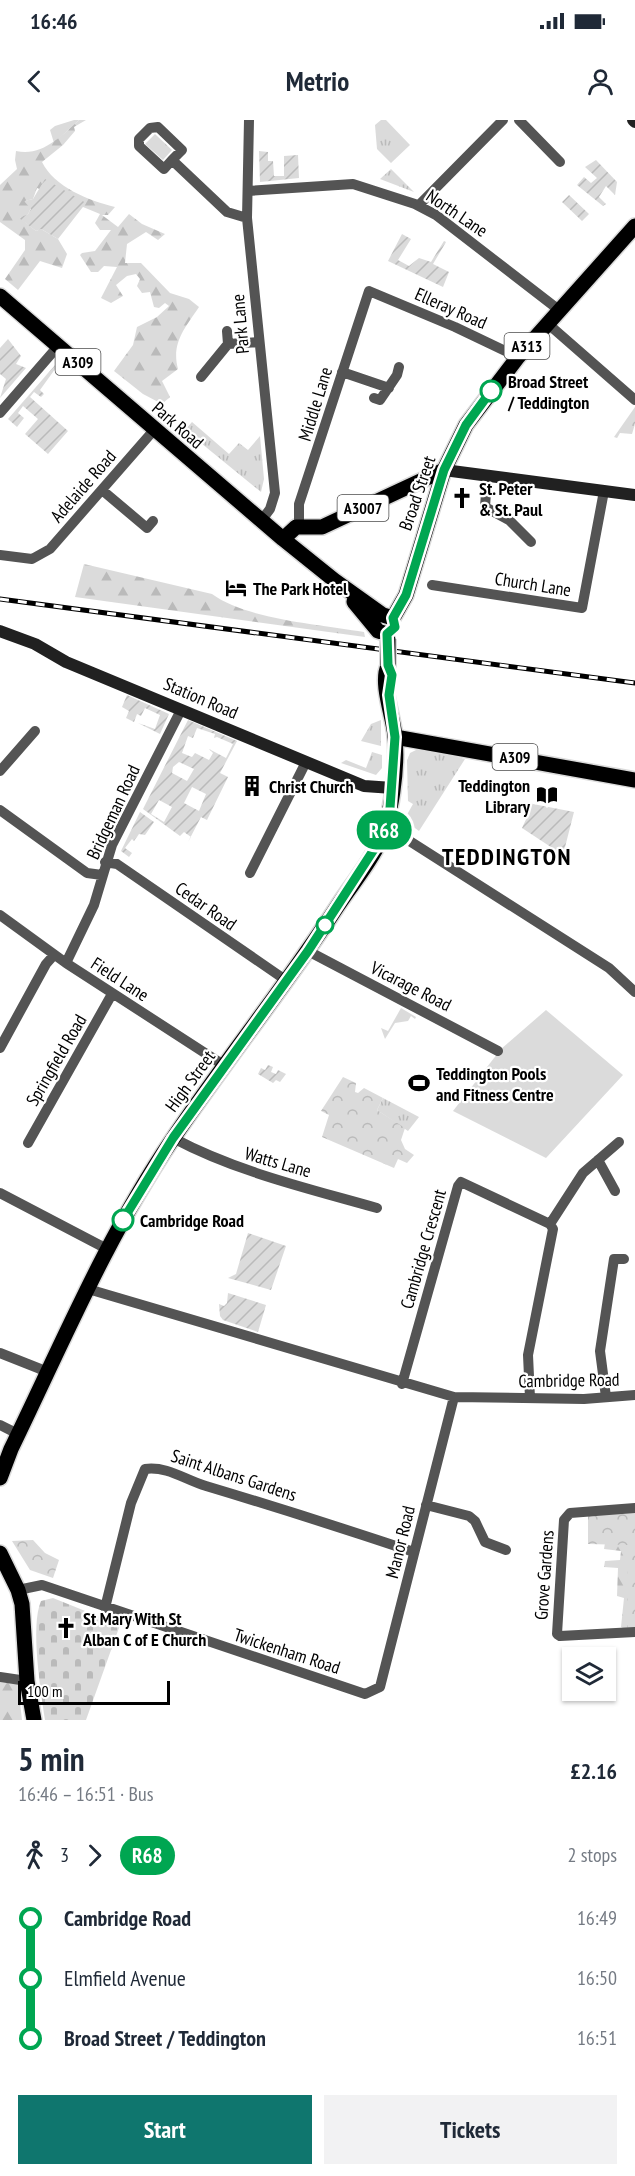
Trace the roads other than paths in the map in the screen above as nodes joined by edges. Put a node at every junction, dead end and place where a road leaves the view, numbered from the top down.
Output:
1 (249, 120) edge
2 (503, 120) edge
3 (519, 120) edge
4 (172, 160) dead end
5 (560, 162) dead end
6 (248, 191) junction
7 (420, 205) junction
8 (248, 218) junction
9 (635, 226) edge
10 (369, 291) joint
11 (0, 296) edge
12 (559, 310) junction
13 (547, 323) junction
14 (227, 331) dead end
15 (259, 342) junction
16 (228, 344) junction
17 (59, 345) junction
18 (518, 357) junction
19 (399, 367) dead end
20 (342, 372) junction
21 (201, 377) dead end
22 (389, 388) junction
23 (374, 398) dead end
24 (635, 400) edge
25 (0, 413) edge
26 (154, 430) junction
27 (444, 470) junction
28 (487, 478) junction
29 (102, 490) junction
30 (604, 491) junction
31 (635, 495) edge
32 (153, 521) dead end
33 (261, 521) junction
34 (299, 526) junction
35 (284, 539) junction
36 (531, 542) dead end
37 (0, 555) edge
38 (432, 585) dead end
39 (382, 625) junction
40 (0, 631) edge
41 (181, 710) junction
42 (35, 731) dead end
43 (395, 737) junction
44 (306, 762) junction
45 (0, 771) edge
46 (635, 780) edge
47 (393, 788) junction
48 (0, 810) edge
49 (386, 826) junction
50 (105, 862) junction
51 (250, 873) dead end
52 (102, 875) junction
53 (0, 915) edge
54 (308, 951) junction
55 (54, 955) junction
56 (66, 963) junction
57 (287, 981) junction
58 (635, 992) edge
59 (112, 994) junction
60 (0, 1048) edge
61 (498, 1052) dead end
62 (225, 1066) junction
63 (173, 1138) junction
64 (619, 1142) dead end
65 (28, 1143) dead end
66 (598, 1160) junction
67 (615, 1191) dead end
68 (0, 1193) edge
69 (377, 1208) dead end
70 (550, 1224) junction
71 (107, 1249) junction
72 (624, 1259) dead end
73 (88, 1289) junction
74 (0, 1353) edge
75 (48, 1372) junction
76 (402, 1384) junction
77 (635, 1395) edge
78 (454, 1397) junction
79 (606, 1397) junction
80 (530, 1398) junction
81 (0, 1425) edge
82 (18, 1434) junction
83 (0, 1478) edge
84 (426, 1504) junction
85 (635, 1508) edge
86 (506, 1550) dead end
87 (414, 1552) junction
88 (0, 1553) edge
89 (18, 1590) junction
90 (105, 1608) junction
91 (635, 1632) edge
92 (0, 1677) edge
93 (27, 1681) junction
94 (374, 1692) joint
95 (34, 1720) edge

1 - 6 street, Park Lane
2 - 7 street
3 - 5 street
4 - 8 street
6 - 7 street, North Lane
6 - 8 street, Park Lane
7 - 12 street, North Lane
8 - 15 street, Park Lane
9 - 12 main road, Broad Street / A313
10 - 18 street, Elleray Road
10 - 20 street, Middle Lane
11 - 17 main road, Park Road / A309
12 - 13 main road, Broad Street / A313
13 - 18 main road, Broad Street / A313
13 - 24 street
14 - 16 street
15 - 16 street
15 - 33 street, Park Lane
16 - 21 street
17 - 25 street
17 - 26 main road, Park Road / A309
18 - 27 main road, Broad Street / A313
19 - 22 street
20 - 22 street
20 - 34 street, Middle Lane
22 - 23 street
26 - 29 street, Adelaide Road
26 - 33 main road, Park Road / A309
27 - 28 main road
27 - 34 main road, A3007
27 - 39 main road, Broad Street / A313
28 - 30 main road
28 - 36 street
29 - 32 street
29 - 37 street, Adelaide Road
30 - 31 main road
30 - 38 street, Church Lane
33 - 35 main road, Park Road / A309
34 - 35 main road
35 - 39 main road, Park Road / A309
39 - 43 main road, High Street / A313, bridge
40 - 41 main road, Station Road
41 - 44 main road, Station Road
41 - 50 street, Bridgeman Road
42 - 45 street
43 - 46 main road, A309
43 - 47 main road, High Street / A313
44 - 47 main road, Station Road
44 - 51 street
47 - 49 main road, High Street / A313
48 - 52 street
49 - 54 main road, High Street / A313
49 - 58 street
50 - 52 street, Bridgeman Road
50 - 57 street, Cedar Road
52 - 56 street, Bridgeman Road
53 - 55 street, Field Lane
54 - 57 main road, High Street / A313
54 - 61 street, Vicarage Road
55 - 56 street, Field Lane
55 - 60 street
56 - 59 street, Field Lane
57 - 62 main road, High Street / A313
59 - 62 street, Field Lane
59 - 65 street, Springfield Road
62 - 63 main road, High Street / A313
63 - 69 street, Watts Lane
63 - 71 main road, High Street / A313
64 - 66 street
66 - 67 street
66 - 70 street
68 - 71 street
70 - 76 street, Cambridge Crescent
70 - 80 street
71 - 73 main road, High Street / A313
72 - 79 street
73 - 75 main road, High Street / A313
73 - 76 street, Cambridge Road
74 - 75 street
75 - 82 main road, High Street / A313
76 - 78 street, Cambridge Road
77 - 79 street, Cambridge Road
78 - 80 street, Cambridge Road
78 - 84 street, Manor Road
79 - 80 street, Cambridge Road
81 - 82 street
82 - 83 main road, High Street / A313
84 - 86 street
84 - 87 street, Manor Road
85 - 91 street, Grove Gardens
87 - 90 street, Saint Albans Gardens
87 - 94 street, Manor Road
88 - 89 main road
89 - 90 street, Twickenham Road
89 - 93 main road
90 - 94 street, Twickenham Road
92 - 93 street
93 - 95 main road

